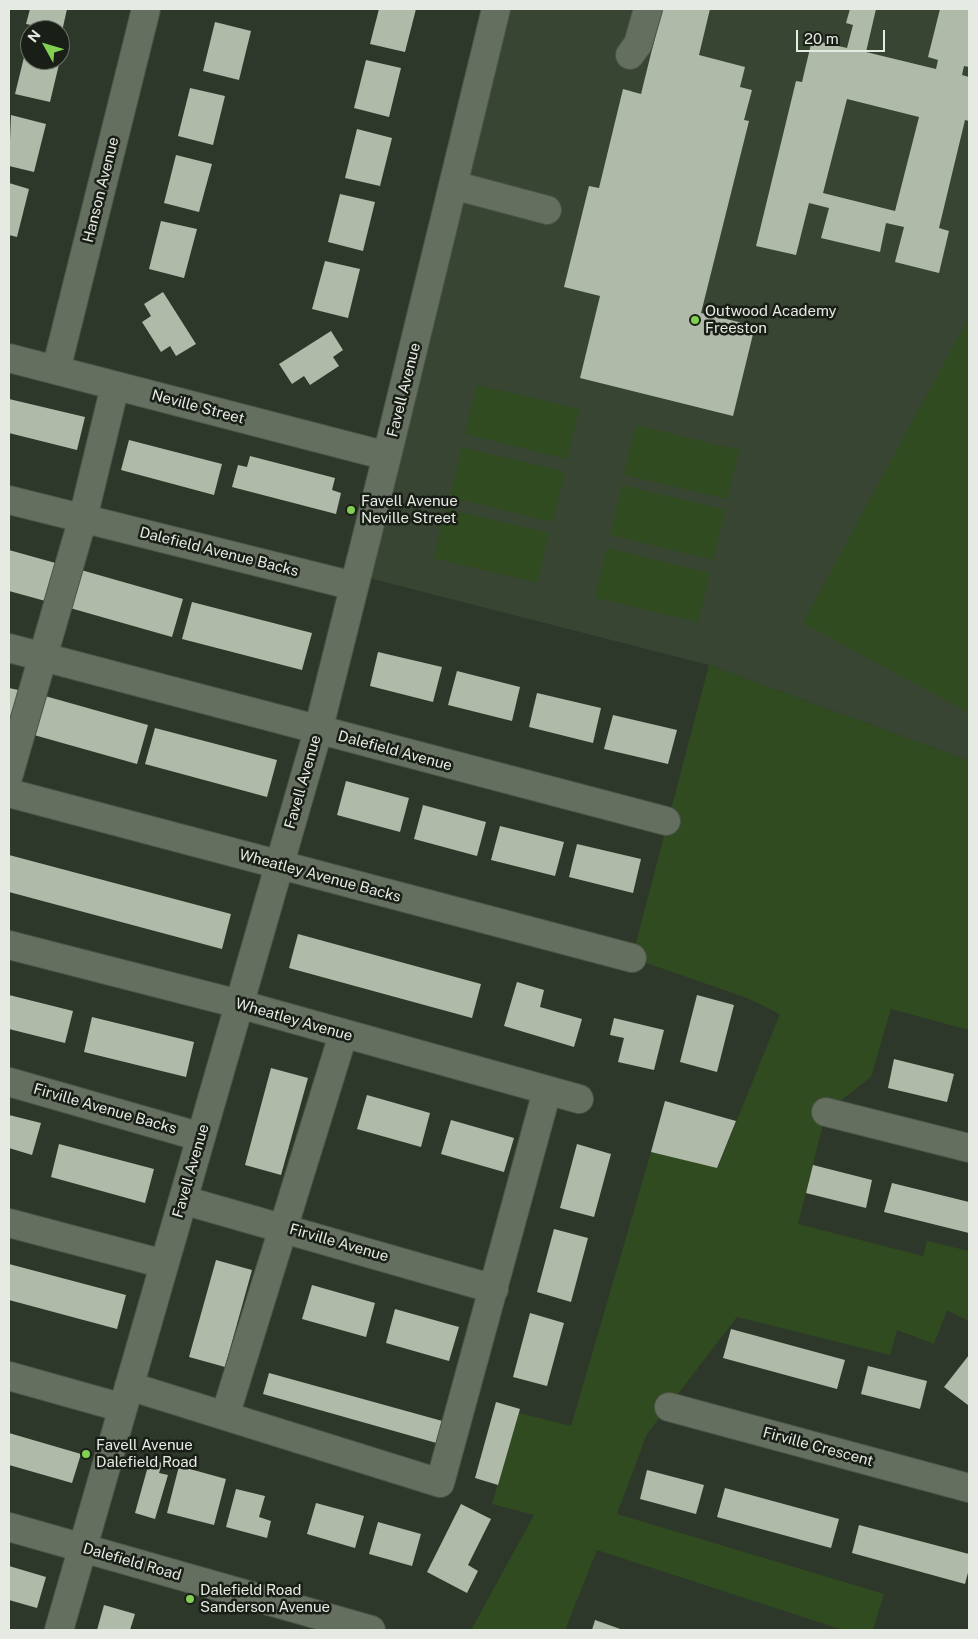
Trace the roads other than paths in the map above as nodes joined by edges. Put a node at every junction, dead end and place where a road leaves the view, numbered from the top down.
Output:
1 (146, 9) edge
2 (496, 9) edge
3 (648, 9) edge
4 (630, 55) dead end
5 (453, 185) junction
6 (547, 210) dead end
7 (9, 358) edge
8 (56, 370) junction
9 (115, 386) junction
10 (388, 456) junction
11 (9, 500) edge
12 (83, 518) junction
13 (354, 586) junction
14 (9, 648) edge
15 (42, 657) junction
16 (318, 731) junction
17 (9, 774) edge
18 (9, 793) edge
19 (666, 822) dead end
20 (279, 866) junction
21 (9, 945) edge
22 (632, 958) dead end
23 (239, 1004) junction
24 (343, 1035) junction
25 (9, 1082) edge
26 (547, 1091) junction
27 (579, 1099) dead end
28 (826, 1112) dead end
29 (201, 1137) junction
30 (969, 1148) edge
31 (183, 1200) junction
32 (9, 1223) edge
33 (285, 1228) junction
34 (164, 1264) junction
35 (494, 1289) junction
36 (9, 1376) edge
37 (126, 1397) junction
38 (669, 1407) dead end
39 (224, 1416) junction
40 (969, 1487) edge
41 (9, 1527) edge
42 (82, 1548) junction
43 (59, 1630) edge
44 (371, 1630) edge

1 - 8 street, Hanson Avenue
2 - 5 street, Favell Avenue
3 - 4 street
5 - 6 street
5 - 10 street, Favell Avenue
7 - 8 street, Neville Street
8 - 9 street, Neville Street
9 - 10 street, Neville Street
9 - 12 street
10 - 13 street, Favell Avenue
11 - 12 street, Dalefield Avenue Backs
12 - 13 street, Dalefield Avenue Backs
12 - 15 street
13 - 16 street, Favell Avenue
14 - 15 street, Dalefield Avenue
15 - 16 street, Dalefield Avenue
15 - 17 street
16 - 19 street, Dalefield Avenue
16 - 20 street, Favell Avenue
18 - 20 street, Wheatley Avenue Backs
20 - 22 street, Wheatley Avenue Backs
20 - 23 street, Favell Avenue
21 - 23 street, Wheatley Avenue
23 - 24 street, Wheatley Avenue
23 - 29 street, Favell Avenue
24 - 26 street, Wheatley Avenue
24 - 33 street
25 - 29 street, Firville Avenue Backs
26 - 27 street, Wheatley Avenue
26 - 35 street
28 - 30 street
29 - 31 street, Favell Avenue
31 - 33 street, Firville Avenue
31 - 34 street, Favell Avenue
32 - 34 street
33 - 35 street, Firville Avenue
33 - 39 street
34 - 37 street, Favell Avenue
35 - 39 street
36 - 37 street
37 - 39 street
37 - 42 street, Favell Avenue
38 - 40 street, Firville Crescent
41 - 42 street, Dalefield Road
42 - 43 street, Favell Avenue
42 - 44 street, Dalefield Road

